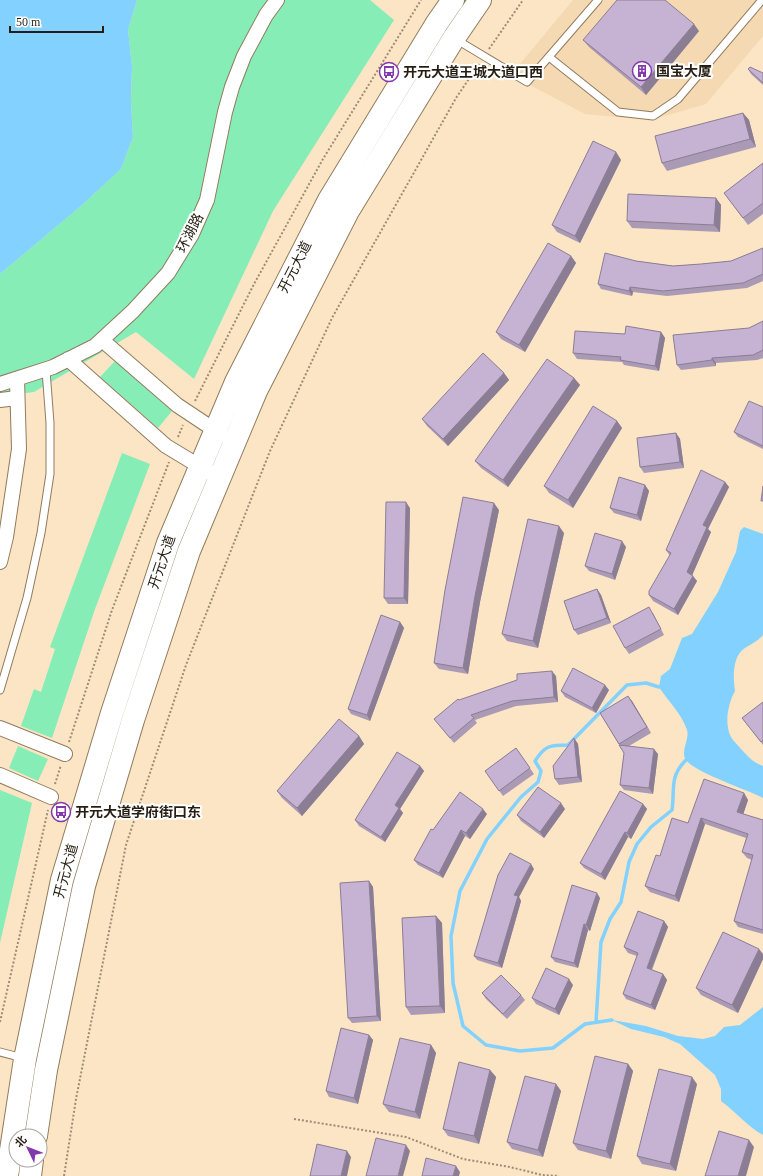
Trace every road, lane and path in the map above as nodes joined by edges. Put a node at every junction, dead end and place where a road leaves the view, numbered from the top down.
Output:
1 (277, 0) edge
2 (440, 0) edge
3 (453, 0) edge
4 (480, 0) edge
5 (523, 0) edge
6 (598, 0) edge
7 (762, 0) edge
8 (445, 30) junction
9 (484, 56) junction
10 (549, 57) junction
11 (102, 340) junction
12 (68, 359) junction
13 (46, 370) junction
14 (16, 379) junction
15 (0, 384) edge
16 (17, 398) junction
17 (0, 400) edge
18 (216, 430) junction
19 (235, 442) junction
20 (200, 467) junction
21 (219, 478) junction
22 (0, 562) edge
23 (0, 690) edge
24 (0, 728) edge
25 (65, 754) dead end
26 (0, 775) edge
27 (51, 797) dead end
28 (0, 1052) edge
29 (25, 1059) junction
30 (294, 1120) dead end
31 (37, 1128) edge
32 (7, 1176) edge
33 (64, 1176) edge
34 (559, 1176) edge

1 - 11 street, 环湖路
2 - 8 main road
3 - 8 main road, 开元大道
4 - 8 main road, 开元大道
5 - 9 path
6 - 10 lane
7 - 10 lane
8 - 9 lane
8 - 18 main road, 开元大道
8 - 19 main road, 开元大道
9 - 10 lane
9 - 33 path
11 - 12 street, 环湖路
11 - 18 street
12 - 13 street, 环湖路
12 - 20 street
13 - 14 street, 环湖路
13 - 23 lane
14 - 15 street, 环湖路
14 - 16 street
16 - 17 street
16 - 22 street
18 - 19 street
18 - 20 main road, 开元大道
19 - 21 main road, 开元大道
20 - 21 street
20 - 29 main road, 开元大道
21 - 31 main road, 开元大道
24 - 25 street
26 - 27 street
28 - 29 lane
29 - 32 main road, 开元大道
30 - 34 path

